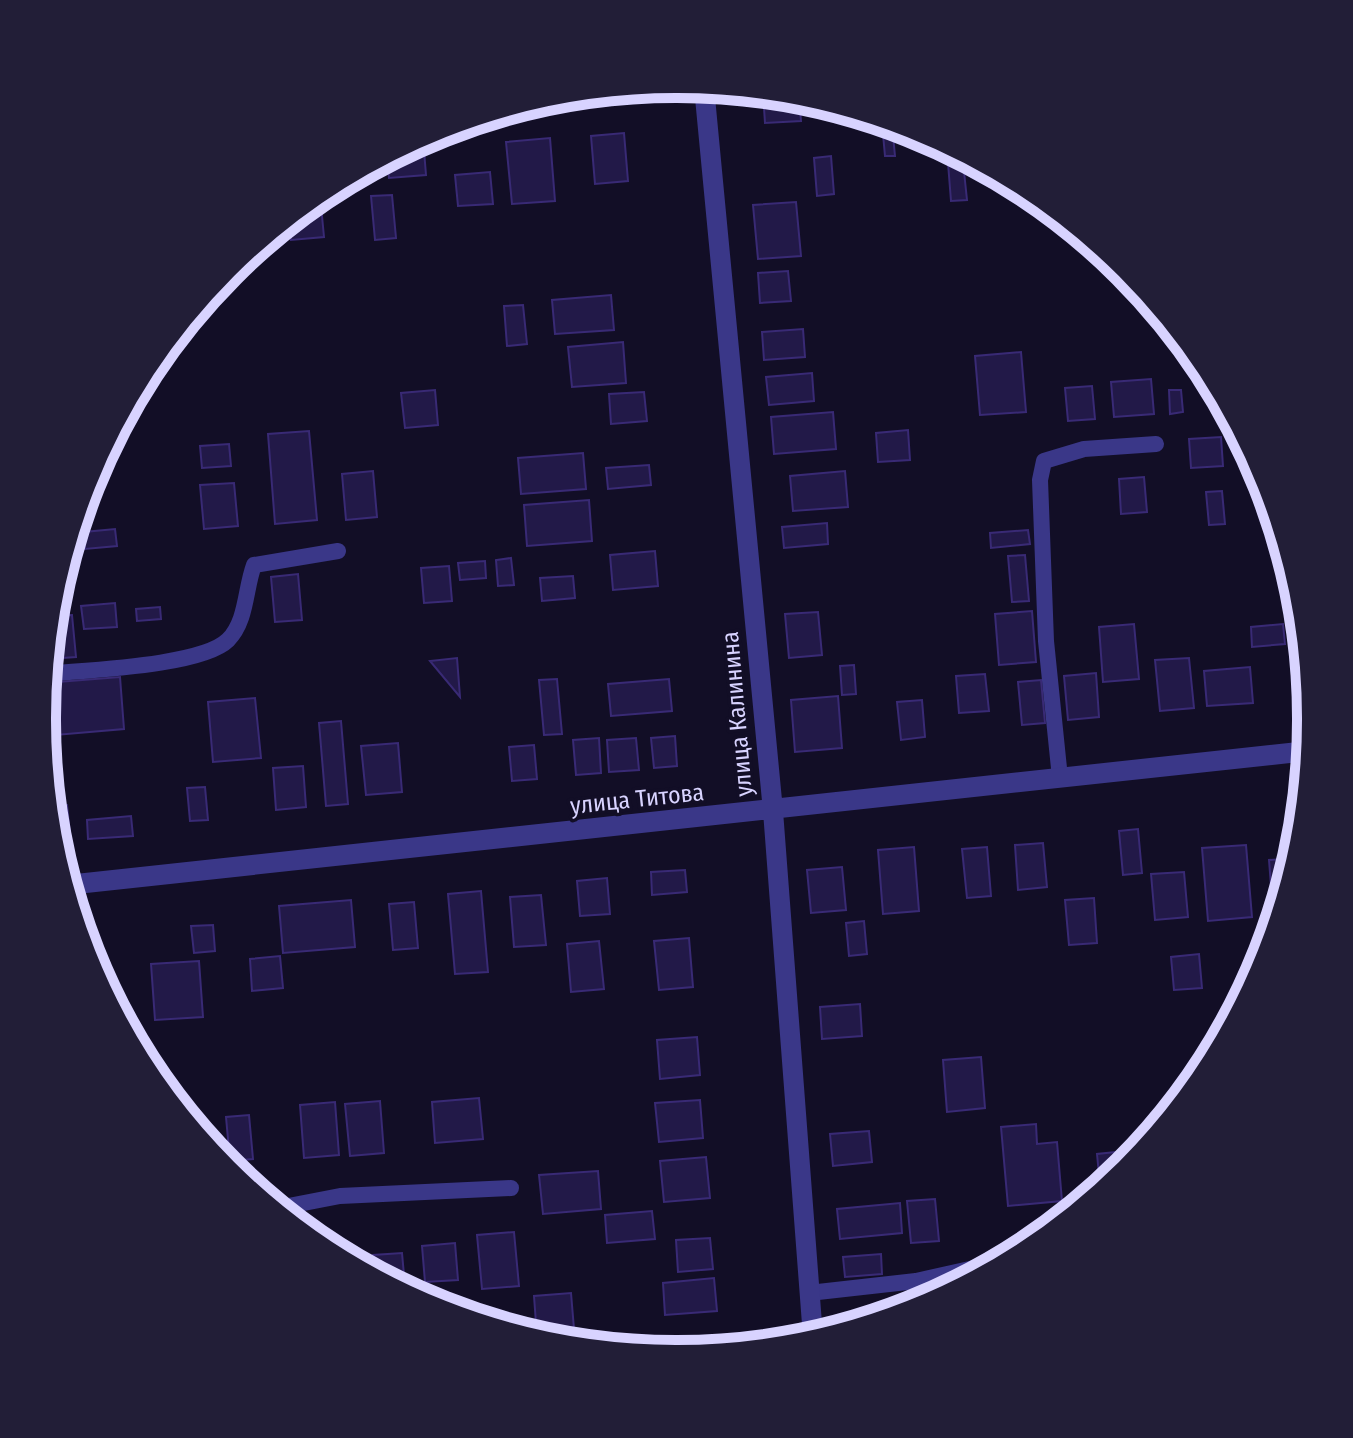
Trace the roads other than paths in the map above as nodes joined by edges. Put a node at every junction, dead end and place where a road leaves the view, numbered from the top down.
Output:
1 (705, 99) edge
2 (1156, 444) dead end
3 (338, 551) dead end
4 (58, 673) edge
5 (1296, 752) edge
6 (1060, 778) junction
7 (773, 811) junction
8 (78, 884) edge
9 (511, 1188) dead end
10 (292, 1205) edge
11 (960, 1271) edge
12 (809, 1293) junction
13 (812, 1324) edge

1 - 7 street, улица Калинина
2 - 6 lane
3 - 4 lane
5 - 6 street, улица Титова
6 - 7 street, улица Титова
7 - 8 street, улица Титова
7 - 12 street, улица Калинина
9 - 10 lane
11 - 12 lane
12 - 13 street, улица Калинина

